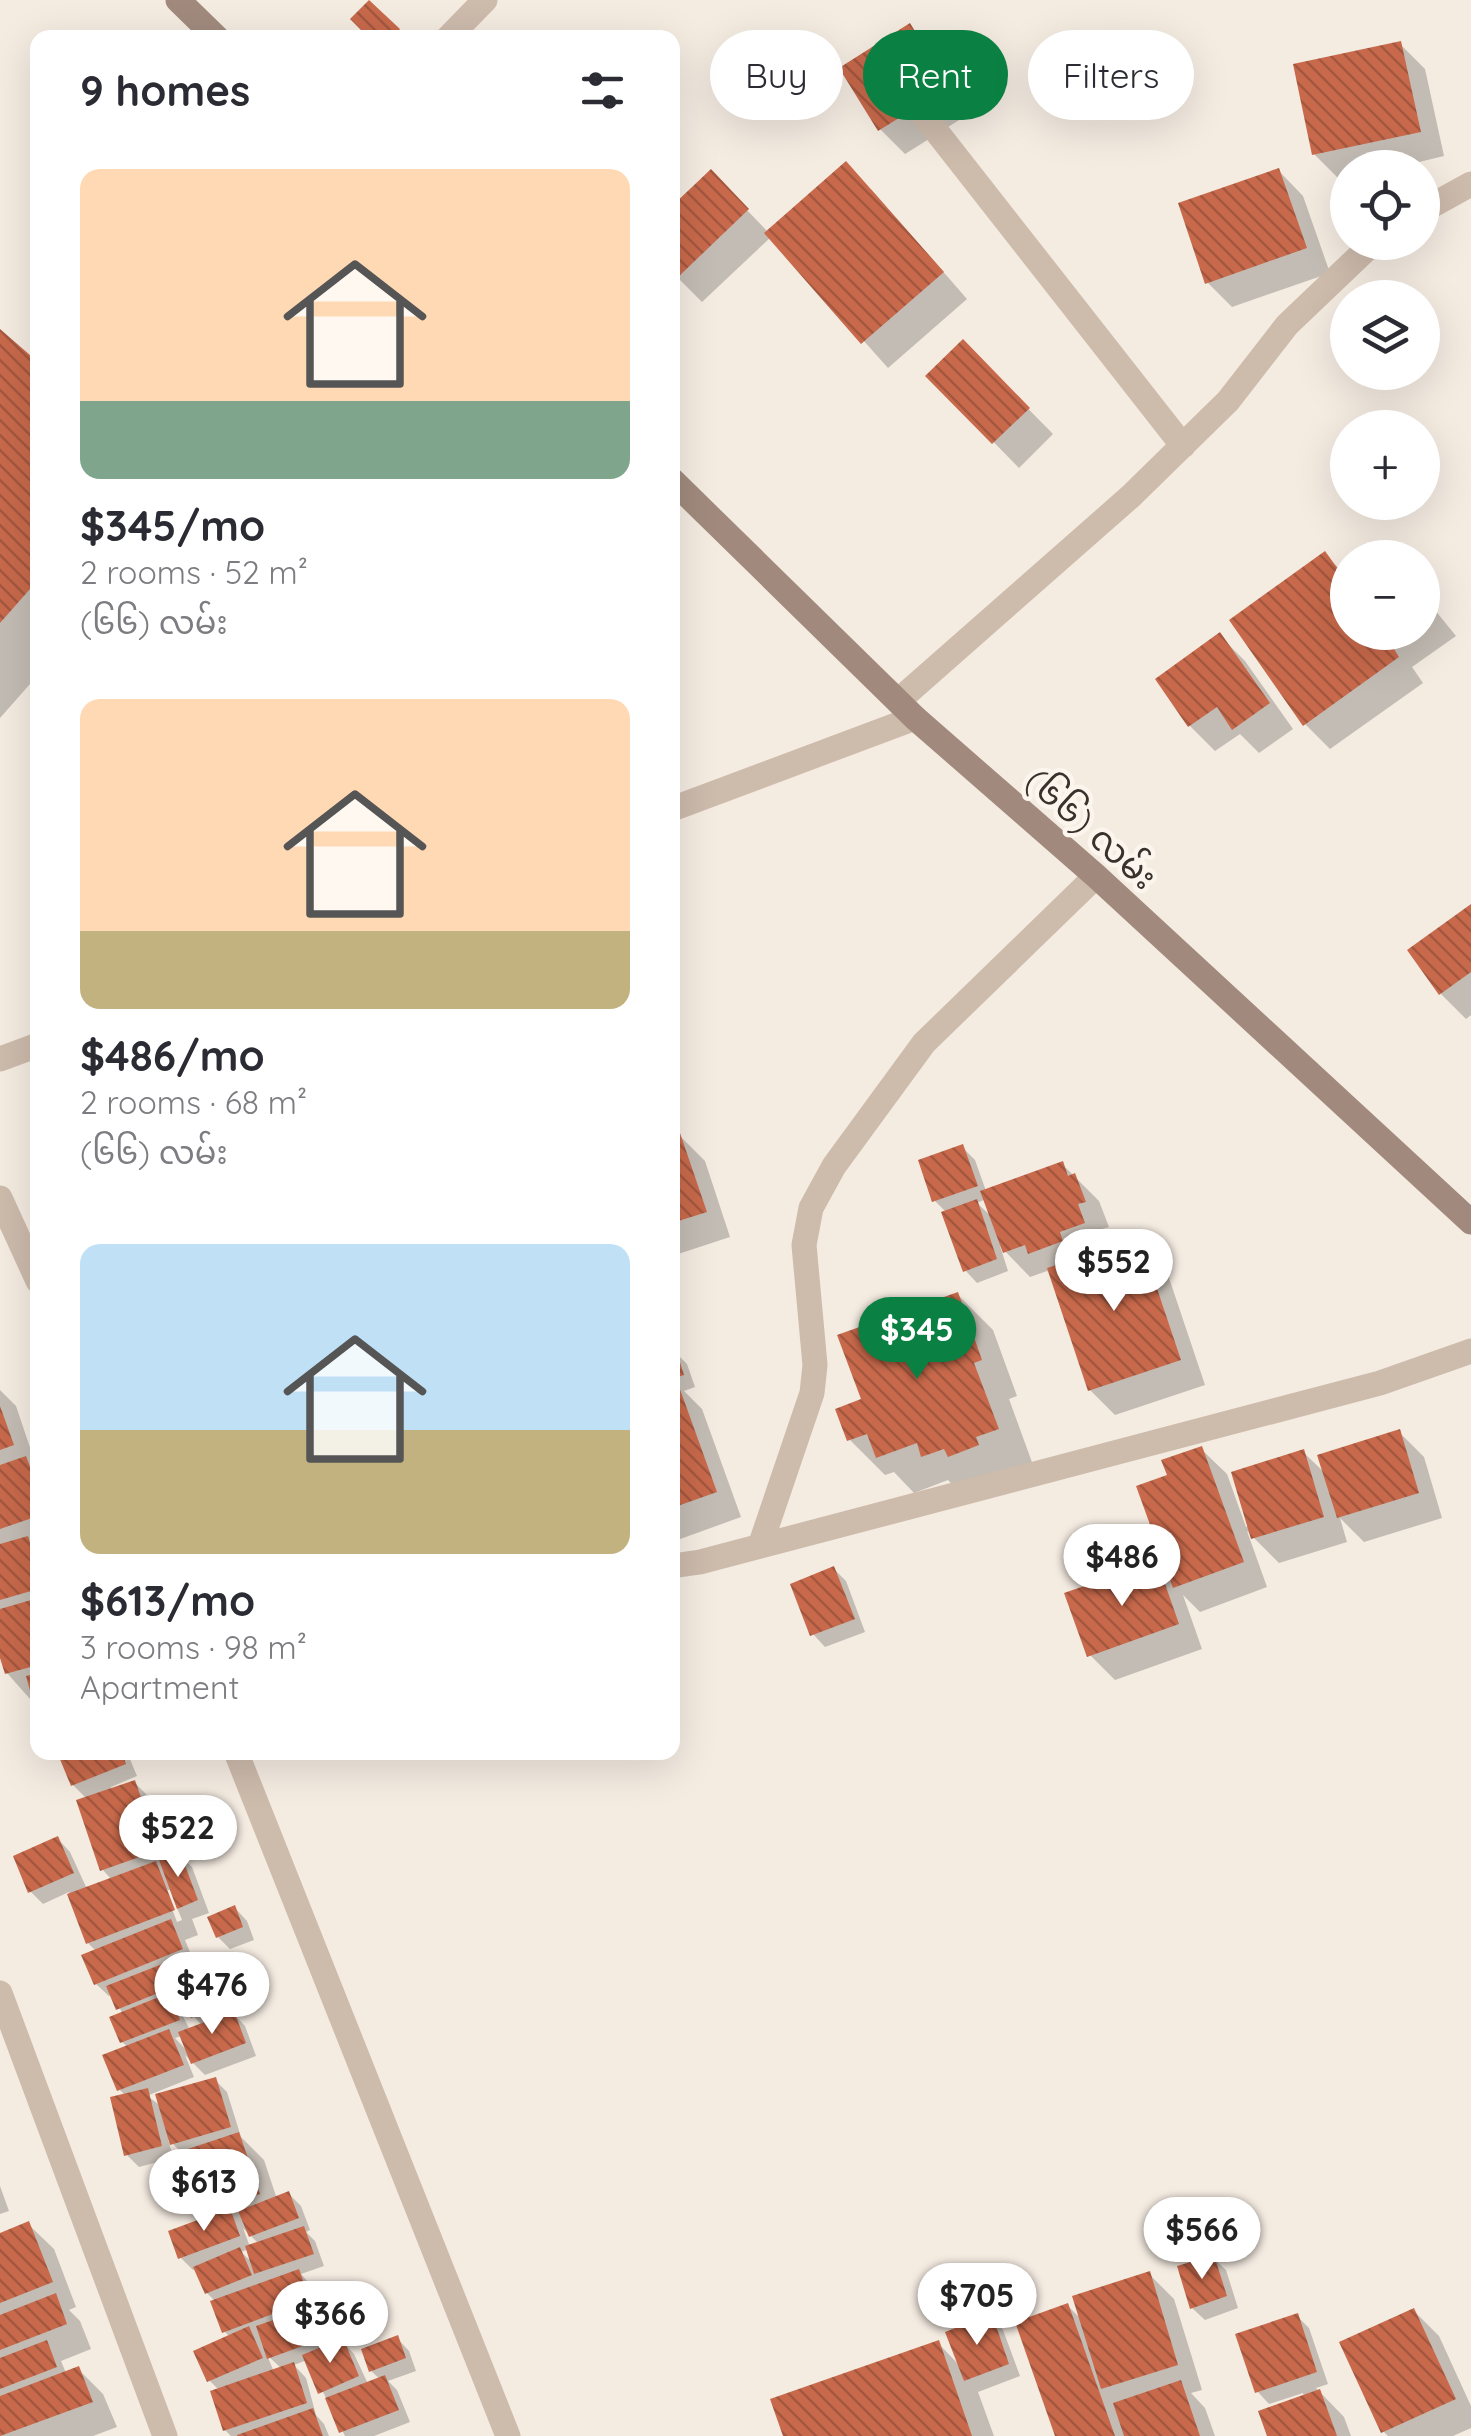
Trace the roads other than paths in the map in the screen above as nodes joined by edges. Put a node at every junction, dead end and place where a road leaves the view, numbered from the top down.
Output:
1 (178, 0) edge
2 (486, 0) edge
3 (209, 30) edge
4 (456, 30) edge
5 (927, 120) edge
6 (1471, 184) edge
7 (1440, 201) edge
8 (1355, 260) edge
9 (1183, 446) junction
10 (680, 488) edge
11 (907, 710) junction
12 (680, 805) edge
13 (1096, 876) junction
14 (30, 1048) edge
15 (0, 1059) edge
16 (0, 1198) edge
17 (1471, 1222) edge
18 (30, 1264) edge
19 (1471, 1351) edge
20 (760, 1546) junction
21 (680, 1564) edge
22 (239, 1760) edge
23 (0, 1993) edge
24 (164, 2436) edge
25 (508, 2436) edge

1 - 3 street
2 - 4 street
5 - 9 street
6 - 7 street
8 - 9 street
9 - 11 street
10 - 11 street, (၆၆) လမ်း
11 - 12 street
11 - 13 street, (၆၆) လမ်း
13 - 17 street, (၆၆) လမ်း
13 - 20 street
14 - 15 street
16 - 18 street
19 - 20 street
20 - 21 street
22 - 25 street
23 - 24 street

